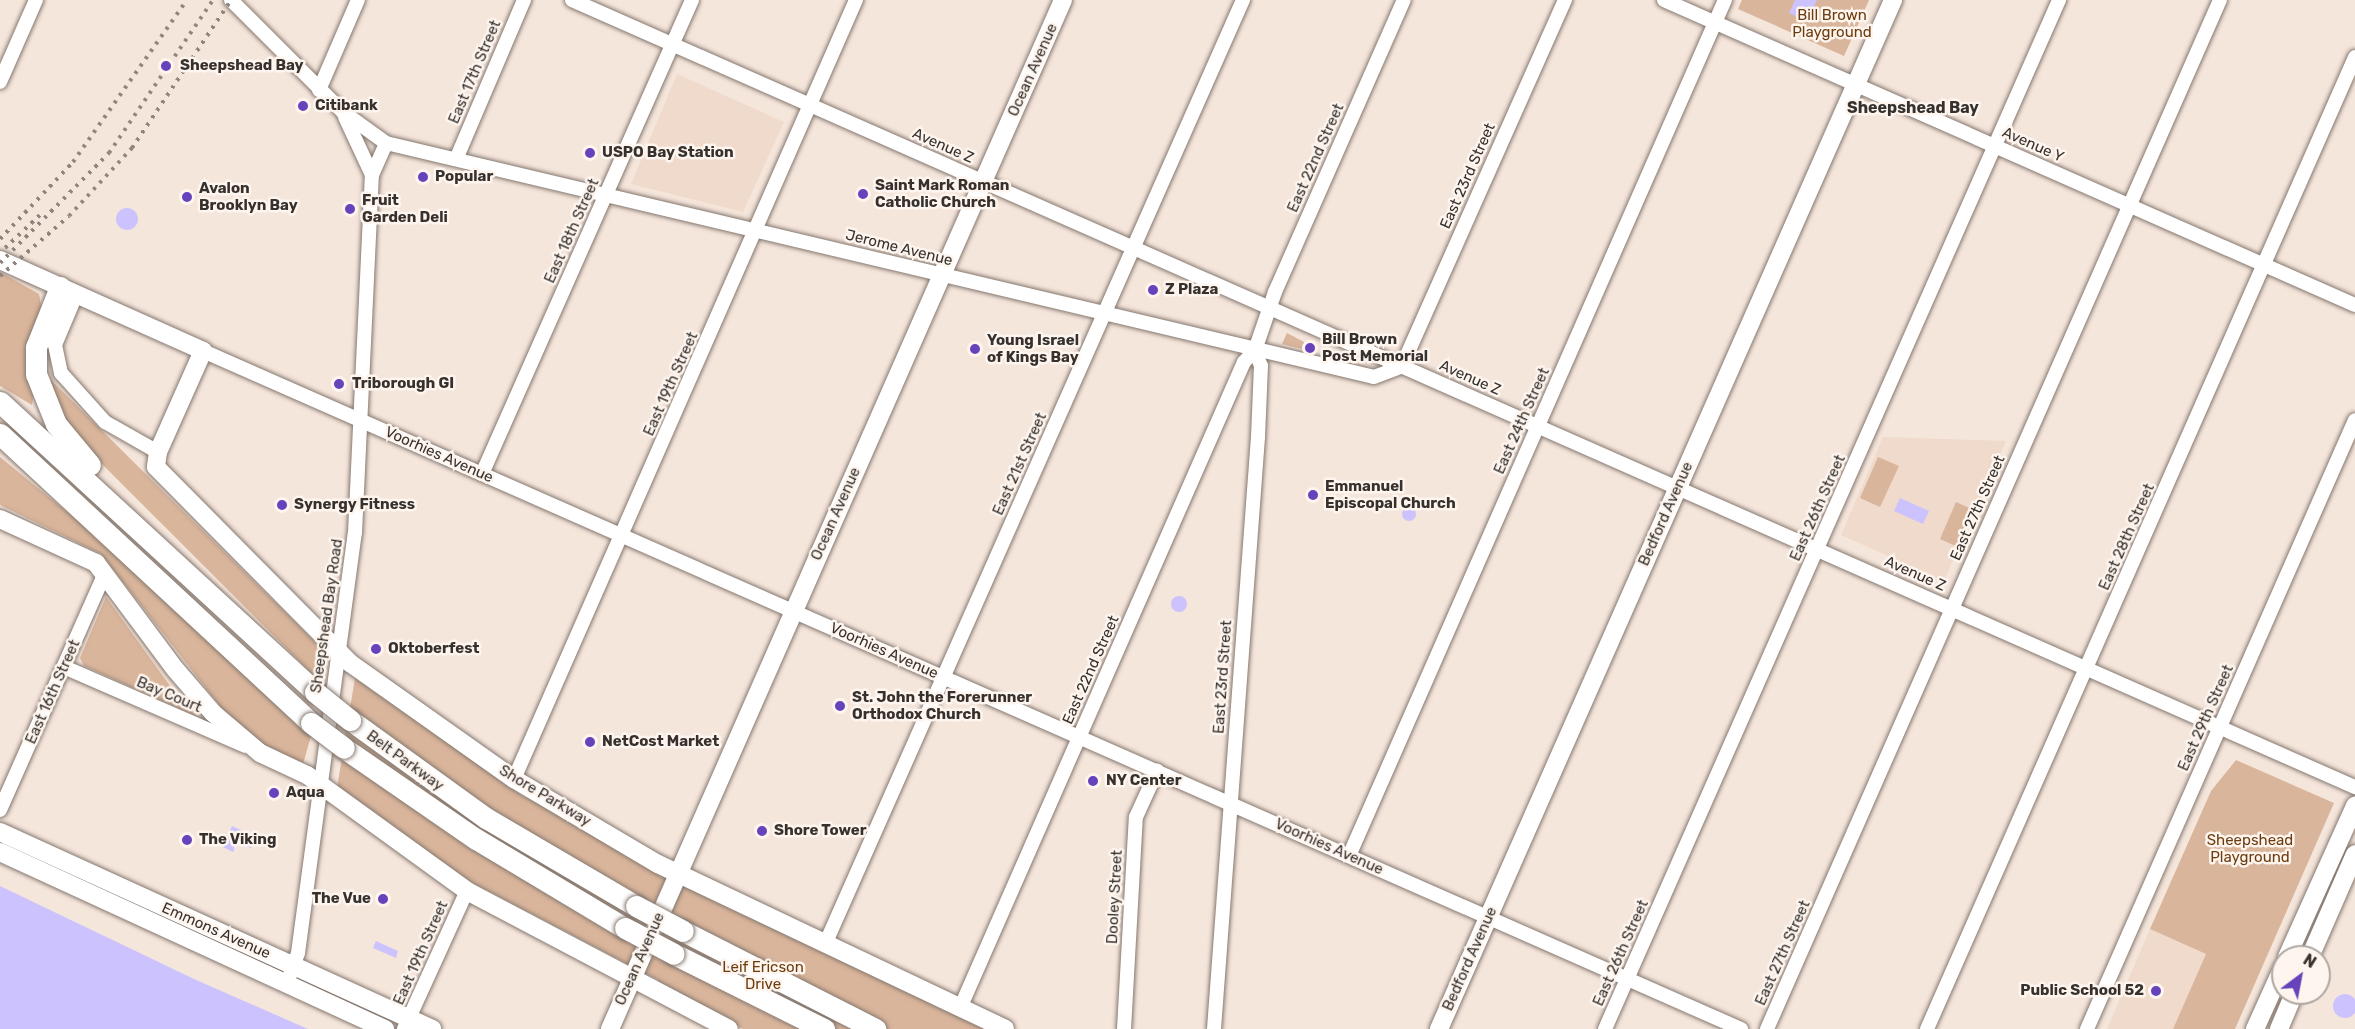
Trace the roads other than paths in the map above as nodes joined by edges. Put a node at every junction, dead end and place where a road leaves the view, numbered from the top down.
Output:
1 (36, 0) edge
2 (231, 0) edge
3 (358, 0) edge
4 (524, 0) edge
5 (572, 0) edge
6 (692, 0) edge
7 (856, 0) edge
8 (1063, 0) edge
9 (1243, 0) edge
10 (1404, 0) edge
11 (1565, 0) edge
12 (1664, 0) edge
13 (1725, 0) edge
14 (1893, 0) edge
15 (2059, 0) edge
16 (2220, 0) edge
17 (1715, 23) junction
18 (672, 44) junction
19 (2355, 57) edge
20 (0, 82) edge
21 (1856, 85) junction
22 (319, 90) junction
23 (811, 106) junction
24 (343, 112) junction
25 (386, 142) junction
26 (1995, 146) junction
27 (457, 157) junction
28 (372, 175) junction
29 (983, 182) junction
30 (607, 194) junction
31 (2130, 206) junction
32 (756, 230) junction
33 (1134, 248) junction
34 (0, 260) edge
35 (2263, 264) junction
36 (942, 275) junction
37 (68, 291) junction
38 (2355, 305) edge
39 (1269, 307) junction
40 (1103, 314) junction
41 (1260, 330) joint
42 (1255, 350) junction
43 (203, 351) junction
44 (1402, 366) junction
45 (0, 402) edge
46 (2355, 420) edge
47 (362, 421) junction
48 (1538, 426) junction
49 (0, 434) edge
50 (0, 446) edge
51 (156, 457) junction
52 (482, 474) junction
53 (53, 481) junction
54 (1677, 488) junction
55 (0, 519) edge
56 (133, 520) junction
57 (623, 536) junction
58 (1818, 549) junction
59 (105, 573) junction
60 (1952, 609) junction
61 (794, 611) junction
62 (339, 653) junction
63 (64, 667) junction
64 (2086, 668) junction
65 (945, 678) junction
66 (2219, 727) junction
67 (1079, 737) junction
68 (260, 753) junction
69 (1157, 771) junction
70 (514, 779) junction
71 (321, 786) junction
72 (2355, 787) edge
73 (1231, 804) junction
74 (2355, 806) edge
75 (0, 810) edge
76 (0, 832) edge
77 (0, 852) edge
78 (2355, 854) edge
79 (1348, 856) junction
80 (678, 873) junction
81 (467, 891) junction
82 (1488, 917) junction
83 (827, 940) junction
84 (2293, 945) edge
85 (2315, 945) edge
86 (293, 966) junction
87 (1628, 979) junction
88 (631, 980) junction
89 (286, 984) junction
90 (2271, 994) edge
91 (2289, 1005) edge
92 (961, 1006) junction
93 (407, 1024) edge
94 (385, 1029) edge
95 (432, 1029) edge
96 (610, 1029) edge
97 (729, 1029) edge
98 (824, 1029) edge
99 (875, 1029) edge
100 (1005, 1029) edge
101 (1124, 1029) edge
102 (1214, 1029) edge
103 (1439, 1029) edge
104 (1605, 1029) edge
105 (1741, 1029) edge
106 (1767, 1029) edge
107 (1927, 1029) edge
108 (2087, 1029) edge
109 (2255, 1029) edge
110 (2279, 1029) edge

1 - 20 street
2 - 22 street, Sheepshead Bay Road
3 - 22 street
4 - 27 street, East 17th Street
5 - 18 street, Avenue Z
6 - 18 street, East 18th Street
7 - 23 street, East 19th Street
8 - 29 main road, Ocean Avenue
9 - 33 street, East 21st Street
10 - 39 street, East 22nd Street
11 - 44 street, East 23rd Street
12 - 17 street, Avenue Y
13 - 17 street, East 24th Street
14 - 21 main road, Bedford Avenue
15 - 26 street, East 26th Street
16 - 31 street, East 27th Street
17 - 21 street, Avenue Y
17 - 48 street, East 24th Street
18 - 23 street, Avenue Z
18 - 30 street, East 18th Street
19 - 35 street, East 28th Street
21 - 26 street, Avenue Y
21 - 54 main road, Bedford Avenue
22 - 24 street, Sheepshead Bay Road
23 - 29 street, Avenue Z
23 - 32 street, East 19th Street
24 - 25 street, Sheepshead Bay Road
24 - 28 street, Sheepshead Bay Road
25 - 27 street, Jerome Avenue
25 - 28 street, Sheepshead Bay Road
26 - 31 street, Avenue Y
26 - 58 street, East 26th Street
27 - 30 street, Jerome Avenue
28 - 47 street, Sheepshead Bay Road
29 - 33 street, Avenue Z
29 - 36 main road, Ocean Avenue
30 - 32 street, Jerome Avenue
30 - 52 street, East 18th Street
31 - 35 street, Avenue Y
31 - 60 street, East 27th Street
32 - 36 street, Jerome Avenue
32 - 57 street, East 19th Street
33 - 39 street, Avenue Z
33 - 40 street, East 21st Street
34 - 37 main road
35 - 38 street, Avenue Y
35 - 64 street, East 28th Street
36 - 40 street, Jerome Avenue
36 - 61 main road, Ocean Avenue
37 - 43 main road, Voorhies Avenue
37 - 51 street, Shore Parkway
37 - 56 highway
39 - 41 street, East 22nd Street
39 - 44 street, Avenue Z
40 - 42 street, Jerome Avenue
40 - 65 street, East 21st Street
41 - 42 street, East 23rd Street
42 - 44 street, Jerome Avenue
42 - 67 street, East 22nd Street
42 - 73 street, East 23rd Street
43 - 47 street, Voorhies Avenue
43 - 51 main road
44 - 48 street, Avenue Z
45 - 56 highway, Belt Parkway
46 - 66 street, East 29th Street
47 - 52 street, Voorhies Avenue
47 - 62 street, Sheepshead Bay Road
48 - 54 street, Avenue Z
48 - 79 street, East 24th Street
49 - 53 highway, Belt Parkway
50 - 53 highway
51 - 62 main road, Shore Parkway
52 - 57 street, Voorhies Avenue
53 - 98 highway, Belt Parkway, bridge
54 - 58 street, Avenue Z
54 - 82 main road, Bedford Avenue
55 - 59 main road
56 - 99 highway, Belt Parkway, bridge
57 - 61 street, Voorhies Avenue
57 - 70 street, East 19th Street
58 - 60 street, Avenue Z
58 - 87 street, East 26th Street
59 - 63 street, East 16th Street
59 - 68 main road
60 - 64 street, Avenue Z
60 - 106 street, East 27th Street
61 - 65 street, Voorhies Avenue
61 - 80 main road, Ocean Avenue
62 - 70 main road, Shore Parkway
62 - 71 street, Sheepshead Bay Road
63 - 68 street, Bay Court
63 - 75 street, East 16th Street
64 - 66 street, Avenue Z
64 - 107 street, East 28th Street
65 - 67 street, Voorhies Avenue
65 - 83 street, East 21st Street
66 - 72 street, Avenue Z
66 - 108 street, East 29th Street
67 - 69 street, Voorhies Avenue
67 - 92 street, East 22nd Street
68 - 71 main road
69 - 73 street, Voorhies Avenue
69 - 101 street, Dooley Street
70 - 80 main road, Shore Parkway
71 - 81 main road
71 - 86 street, Sheepshead Bay Road
73 - 79 street, Voorhies Avenue
73 - 102 street, East 23rd Street
74 - 84 main road
76 - 86 main road, Emmons Avenue
77 - 89 main road, Emmons Avenue
78 - 85 main road
79 - 82 street, Voorhies Avenue
80 - 83 main road, Shore Parkway
80 - 88 main road, Ocean Avenue
81 - 88 main road
81 - 93 street, East 19th Street
82 - 87 street, Voorhies Avenue
82 - 103 main road, Bedford Avenue
83 - 92 main road, Shore Parkway
86 - 89 street, Sheepshead Bay Road
86 - 93 main road, Emmons Avenue
87 - 104 street, East 26th Street
87 - 105 street, Voorhies Avenue
88 - 96 main road, Ocean Avenue
88 - 97 main road
89 - 94 main road, Emmons Avenue
90 - 109 main road
91 - 110 main road
92 - 100 main road, Shore Parkway
93 - 95 main road, Emmons Avenue

